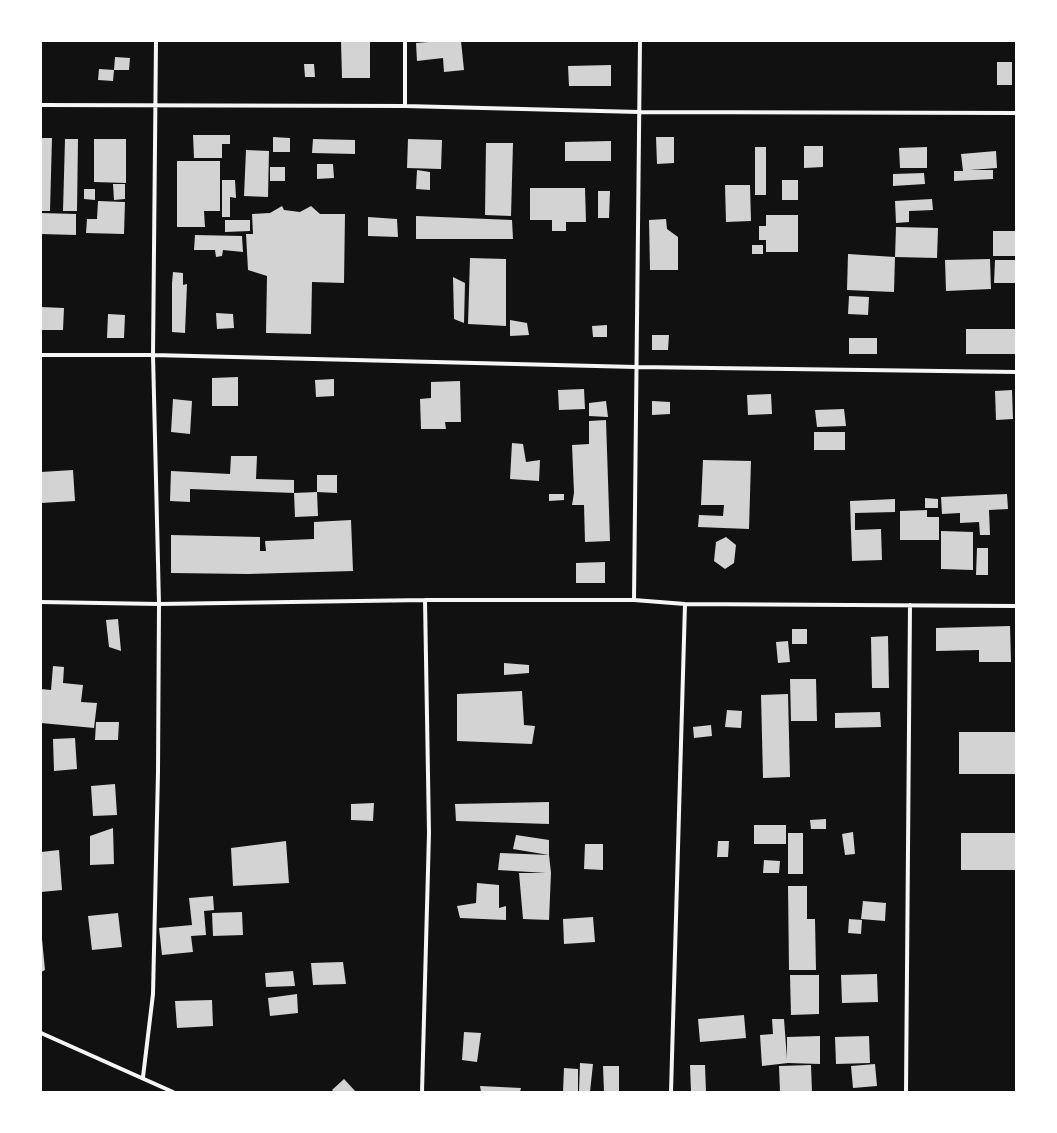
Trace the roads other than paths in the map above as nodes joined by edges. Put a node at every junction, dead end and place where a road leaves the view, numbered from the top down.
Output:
1 (156, 41) edge
2 (405, 41) edge
3 (640, 41) edge
4 (156, 104) junction
5 (41, 105) edge
6 (406, 106) junction
7 (639, 112) junction
8 (1016, 113) edge
9 (41, 355) edge
10 (153, 355) junction
11 (636, 367) junction
12 (1016, 372) edge
13 (425, 600) junction
14 (634, 600) junction
15 (41, 602) edge
16 (159, 604) junction
17 (685, 604) junction
18 (910, 606) junction
19 (1016, 606) edge
20 (41, 1033) edge
21 (143, 1078) junction
22 (173, 1092) edge
23 (422, 1092) edge
24 (671, 1092) edge
25 (906, 1092) edge

1 - 4 street
2 - 6 street
3 - 7 street
4 - 5 street
4 - 6 street
4 - 10 street
6 - 7 street
7 - 8 street
7 - 11 street
9 - 10 street
10 - 11 street
10 - 16 street
11 - 12 street
11 - 14 street
13 - 14 street
13 - 16 street
13 - 23 street
14 - 17 street
15 - 16 street
16 - 21 street
17 - 18 street
17 - 24 street
18 - 19 street
18 - 25 street
20 - 21 street
21 - 22 street

